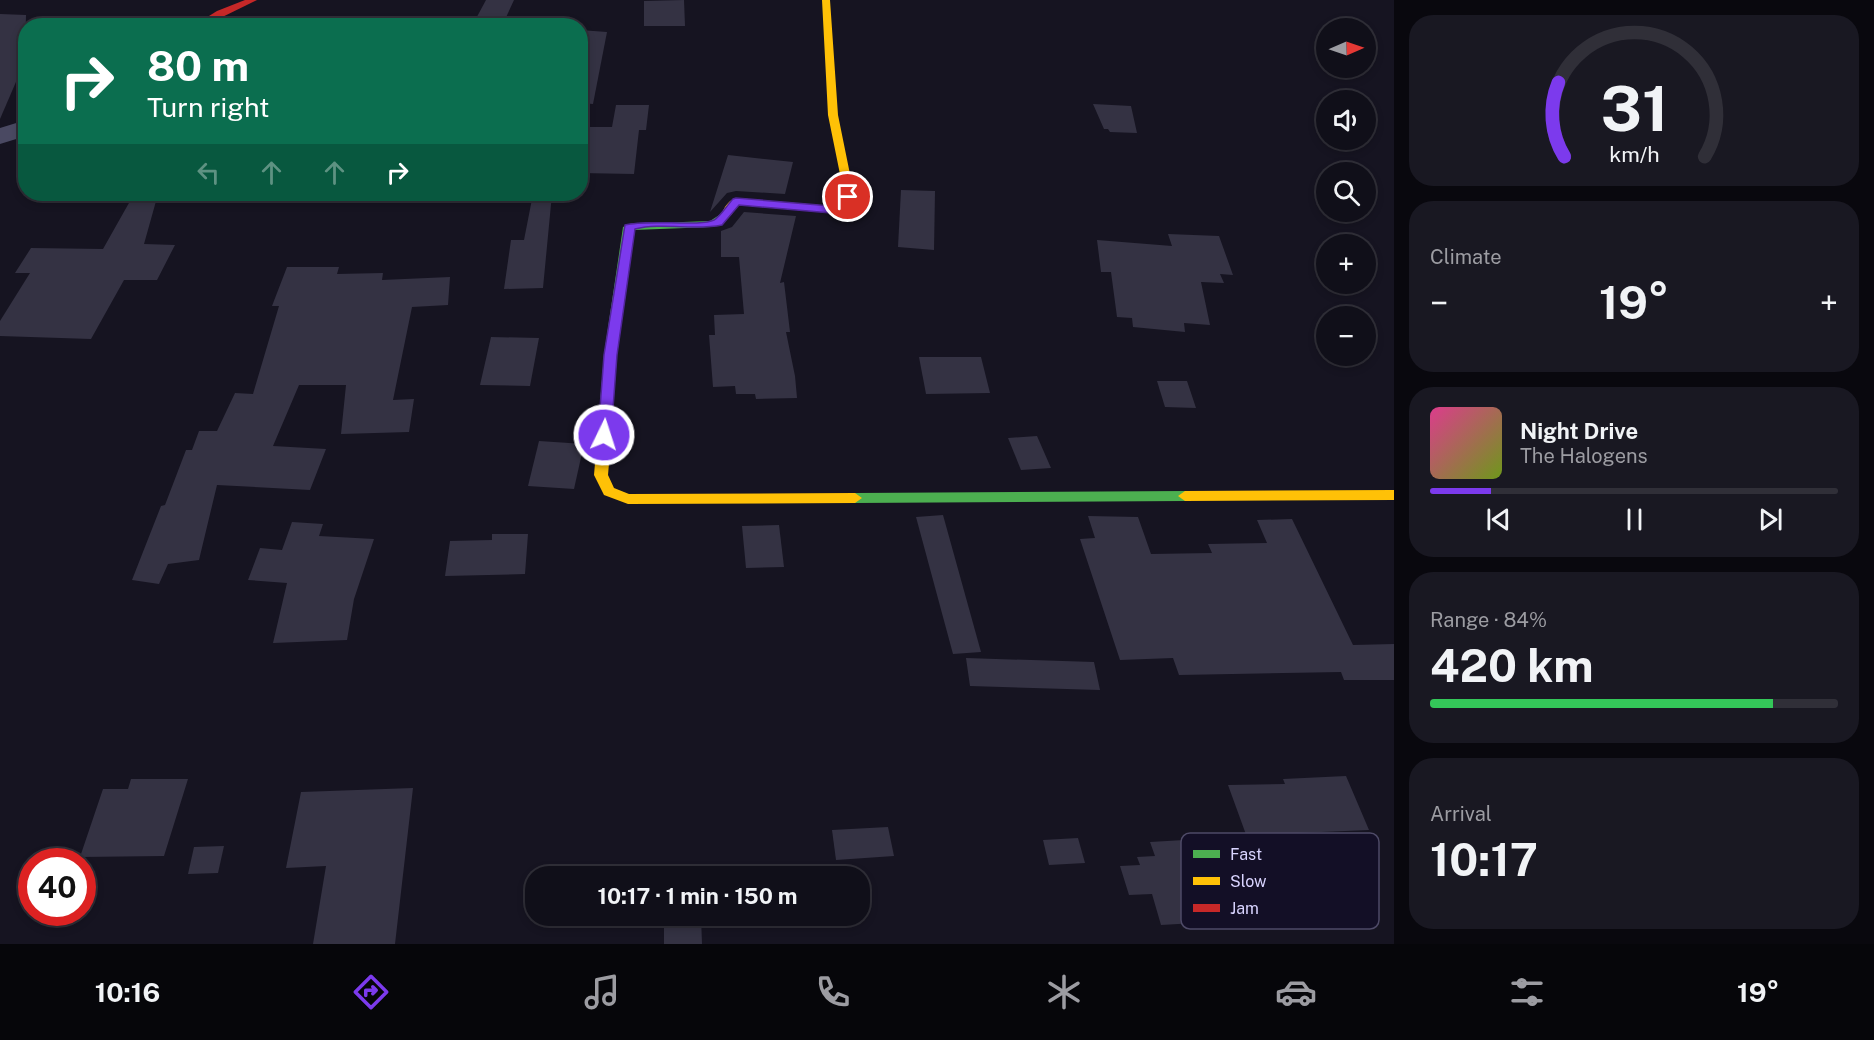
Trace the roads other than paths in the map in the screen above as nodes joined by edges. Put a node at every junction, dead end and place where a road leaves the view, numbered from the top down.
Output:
1 (253, 0) edge
2 (826, 0) edge
3 (211, 18) edge
4 (18, 130) edge
5 (0, 137) edge
6 (1394, 495) edge

1 - 3 street
2 - 6 street
4 - 5 street

